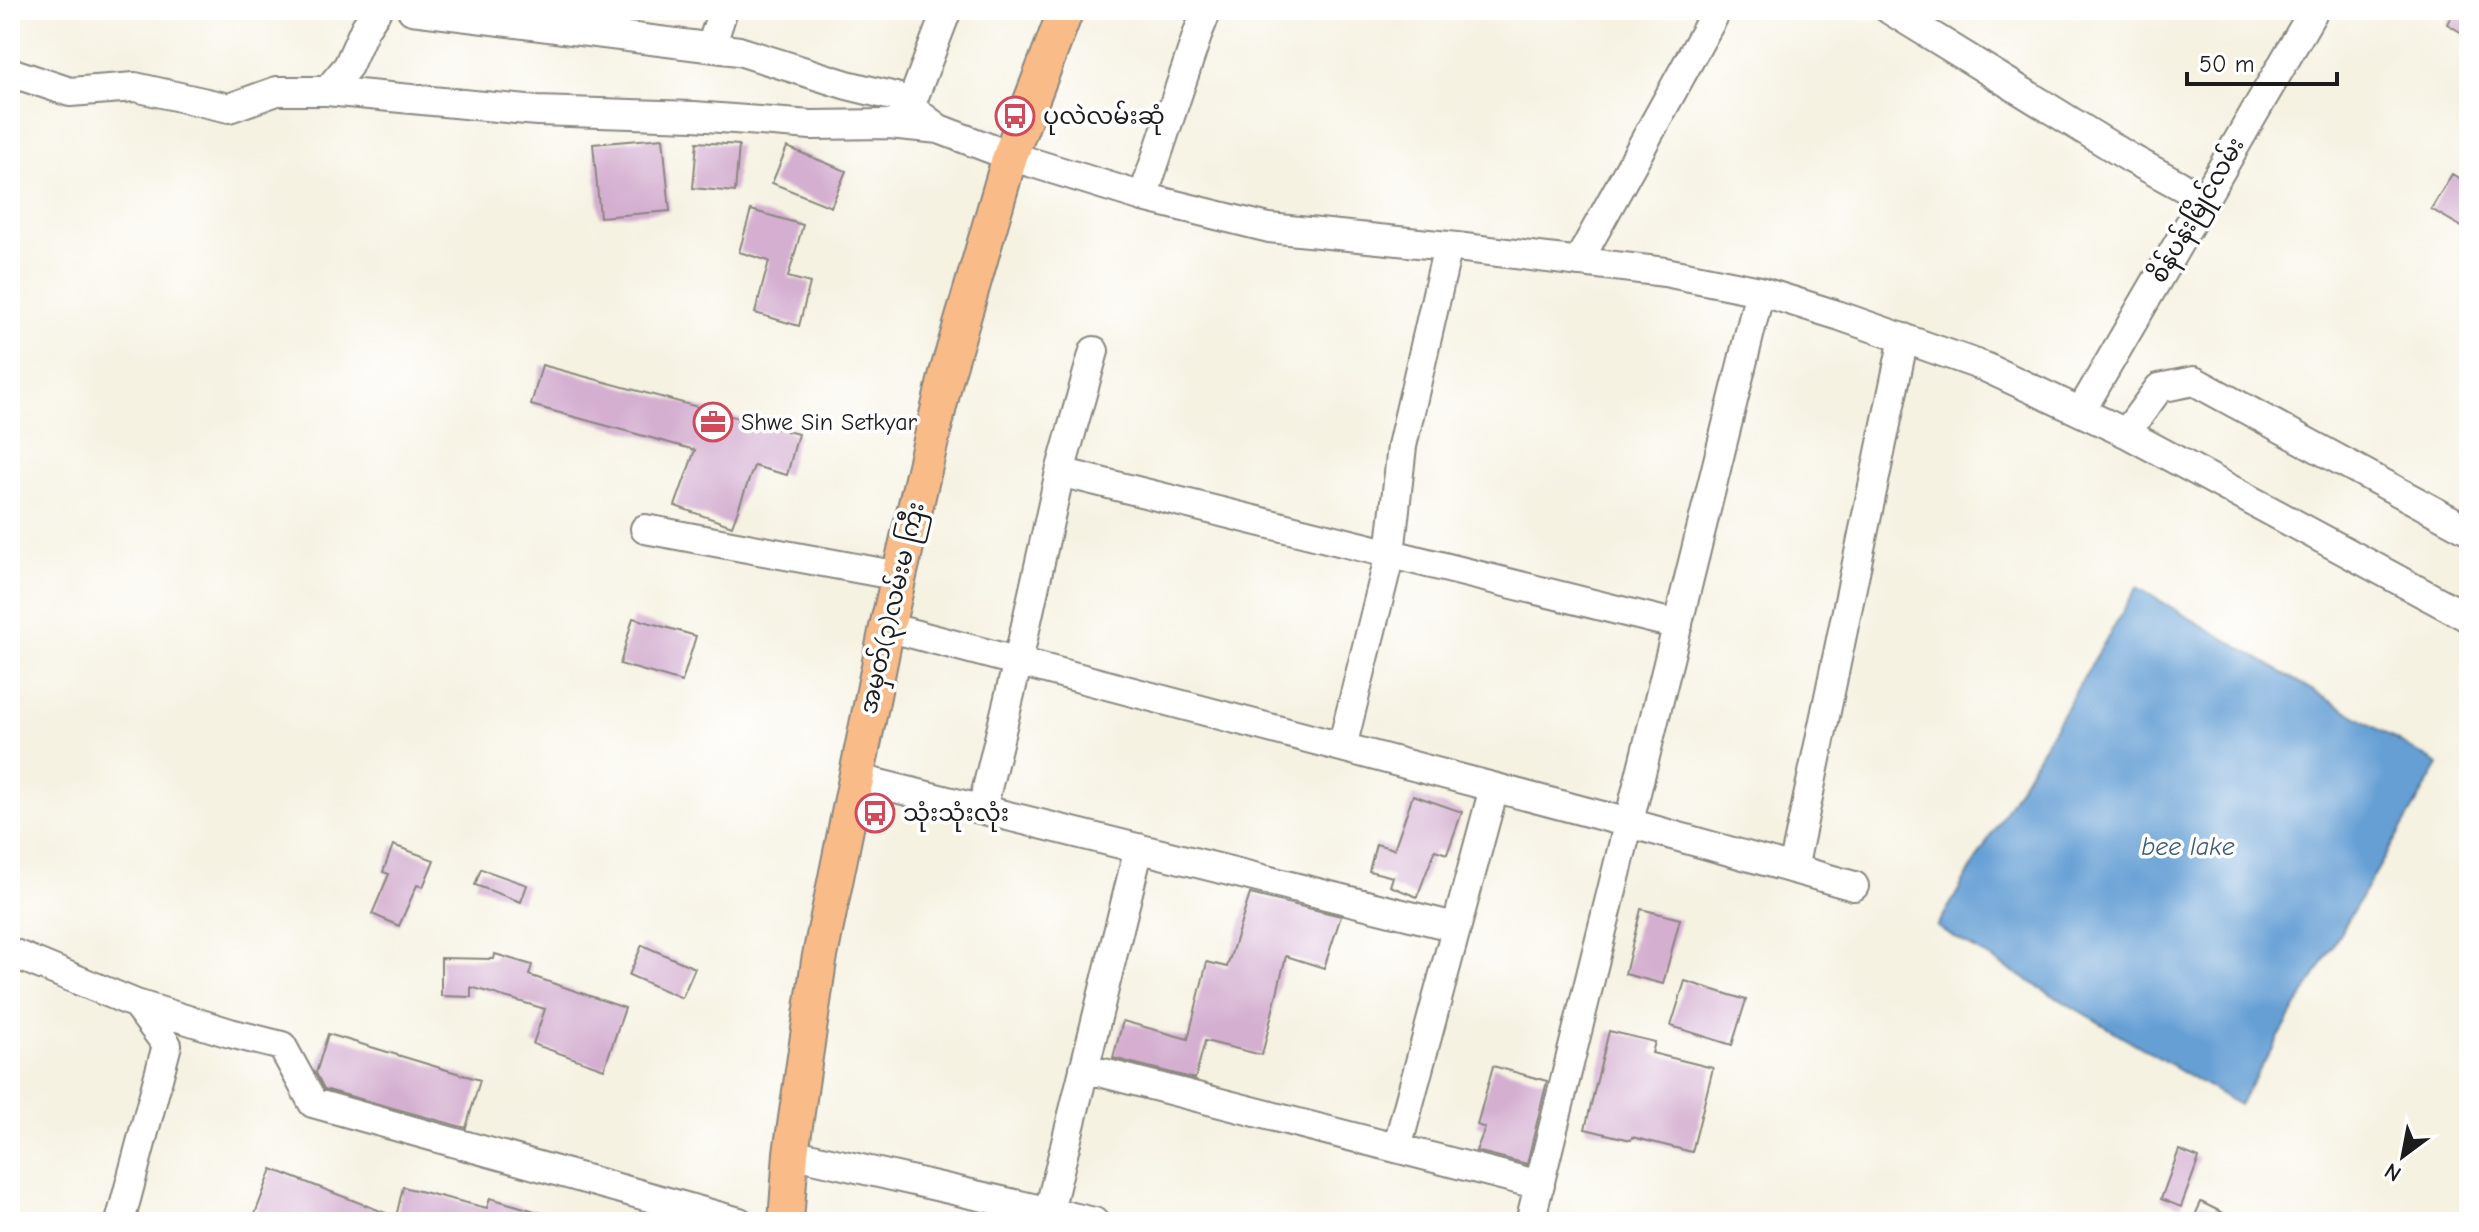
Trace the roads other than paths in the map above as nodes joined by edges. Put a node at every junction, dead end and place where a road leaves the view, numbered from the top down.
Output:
1 (377, 10) edge
2 (412, 10) edge
3 (723, 10) edge
4 (947, 10) edge
5 (1066, 10) edge
6 (1207, 10) edge
7 (1717, 10) edge
8 (1890, 10) edge
9 (2314, 10) edge
10 (711, 47) junction
11 (10, 72) edge
12 (327, 91) junction
13 (910, 107) junction
14 (939, 129) junction
15 (1010, 156) junction
16 (1143, 197) junction
17 (2203, 198) junction
18 (1448, 246) junction
19 (1578, 262) junction
20 (1760, 291) junction
21 (1904, 338) junction
22 (1094, 351) dead end
23 (2081, 411) junction
24 (2126, 433) junction
25 (1060, 472) junction
26 (645, 529) dead end
27 (2469, 530) edge
28 (1390, 554) junction
29 (899, 576) junction
30 (2469, 618) edge
31 (1678, 625) junction
32 (887, 627) junction
33 (1018, 661) junction
34 (1342, 747) junction
35 (855, 778) junction
36 (1494, 788) junction
37 (982, 809) junction
38 (1629, 823) junction
39 (1139, 848) junction
40 (1793, 869) junction
41 (1854, 886) dead end
42 (1455, 927) junction
43 (10, 952) edge
44 (136, 1004) junction
45 (1084, 1068) junction
46 (1397, 1148) junction
47 (791, 1153) junction
48 (1540, 1185) junction
49 (1049, 1211) junction
50 (1088, 1221) edge
51 (120, 1222) edge
52 (739, 1222) edge
53 (786, 1222) edge
54 (1530, 1222) edge

1 - 12 street
2 - 10 street
3 - 10 street
4 - 13 street
5 - 15 main road, အမှတ်(၃)လမ်းမ ကြီး
6 - 16 street
7 - 19 street
8 - 17 street
9 - 17 street, စိန်ပန်းမြိုင်လမ်း
10 - 13 street
11 - 12 street
12 - 14 street
13 - 14 street
14 - 15 street
15 - 16 street
15 - 29 main road, အမှတ်(၃)လမ်းမ ကြီး
16 - 18 street
17 - 23 street, စိန်ပန်းမြိုင်လမ်း
18 - 19 street
18 - 28 street
19 - 20 street
20 - 21 street
20 - 31 street
21 - 23 street
21 - 40 street
22 - 25 street
23 - 24 street
24 - 27 street
24 - 30 street
25 - 28 street
25 - 33 street
26 - 29 street
28 - 31 street
28 - 34 street
29 - 32 main road, အမှတ်(၃)လမ်းမ ကြီး
31 - 38 street
32 - 33 street
32 - 35 main road, အမှတ်(၃)လမ်းမ ကြီး
33 - 34 street
33 - 37 street
34 - 36 street
35 - 37 street
35 - 47 main road, အမှတ်(၃)လမ်းမ ကြီး
36 - 38 street
36 - 42 street
37 - 39 street
38 - 40 street
38 - 48 street
39 - 42 street
39 - 45 street
40 - 41 street
42 - 46 street
43 - 44 street
44 - 51 street
44 - 52 street
45 - 46 street
45 - 49 street
46 - 48 street
47 - 49 street
47 - 53 main road, အမှတ်(၃)လမ်းမ ကြီး
48 - 54 street
49 - 50 street

